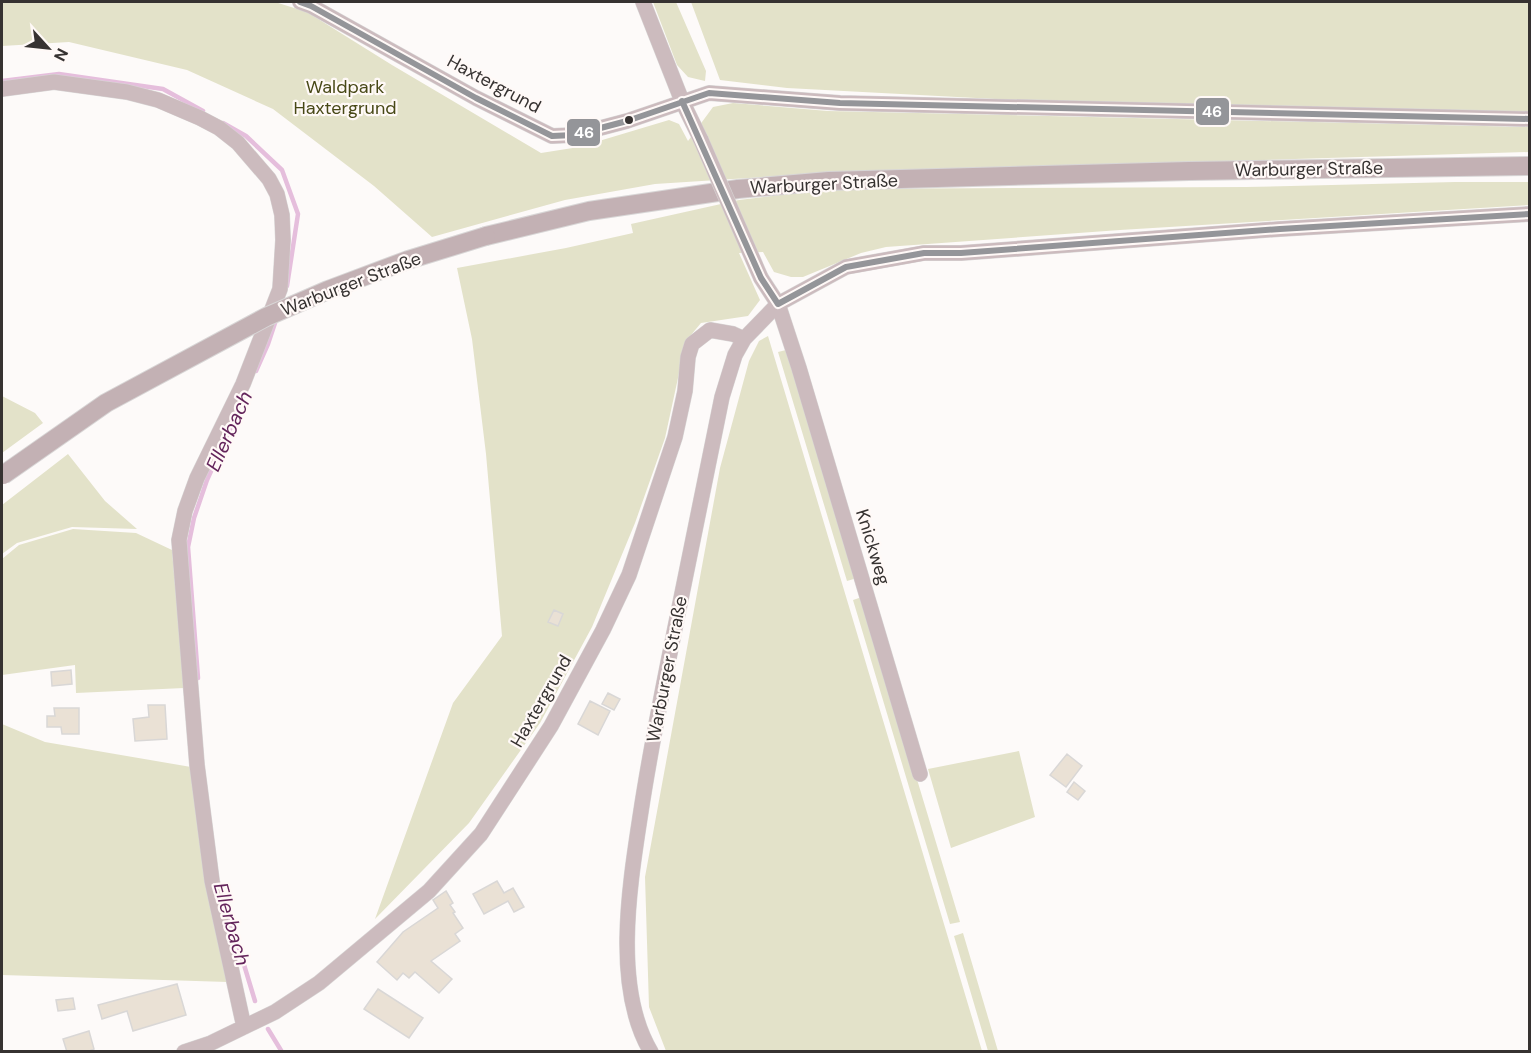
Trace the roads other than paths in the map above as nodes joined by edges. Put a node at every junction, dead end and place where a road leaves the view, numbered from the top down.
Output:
1 (300, 2) edge
2 (644, 2) edge
3 (2, 89) edge
4 (682, 101) junction
5 (1530, 119) edge
6 (1530, 166) edge
7 (1530, 214) edge
8 (778, 304) junction
9 (744, 339) junction
10 (2, 475) edge
11 (920, 774) dead end
12 (244, 1027) junction
13 (184, 1052) edge
14 (651, 1052) edge

1 - 4 street, Haxtergrund
2 - 4 street, Knickweg
3 - 12 street
4 - 5 street, Haxtergrund
4 - 8 street, Knickweg, bridge
6 - 10 main road, Warburger Straße, bridge
7 - 8 street, Warburger Straße
8 - 9 street, Warburger Straße
8 - 11 street, Knickweg
9 - 12 street, Haxtergrund
9 - 14 street, Warburger Straße
12 - 13 street, Haxtergrund

